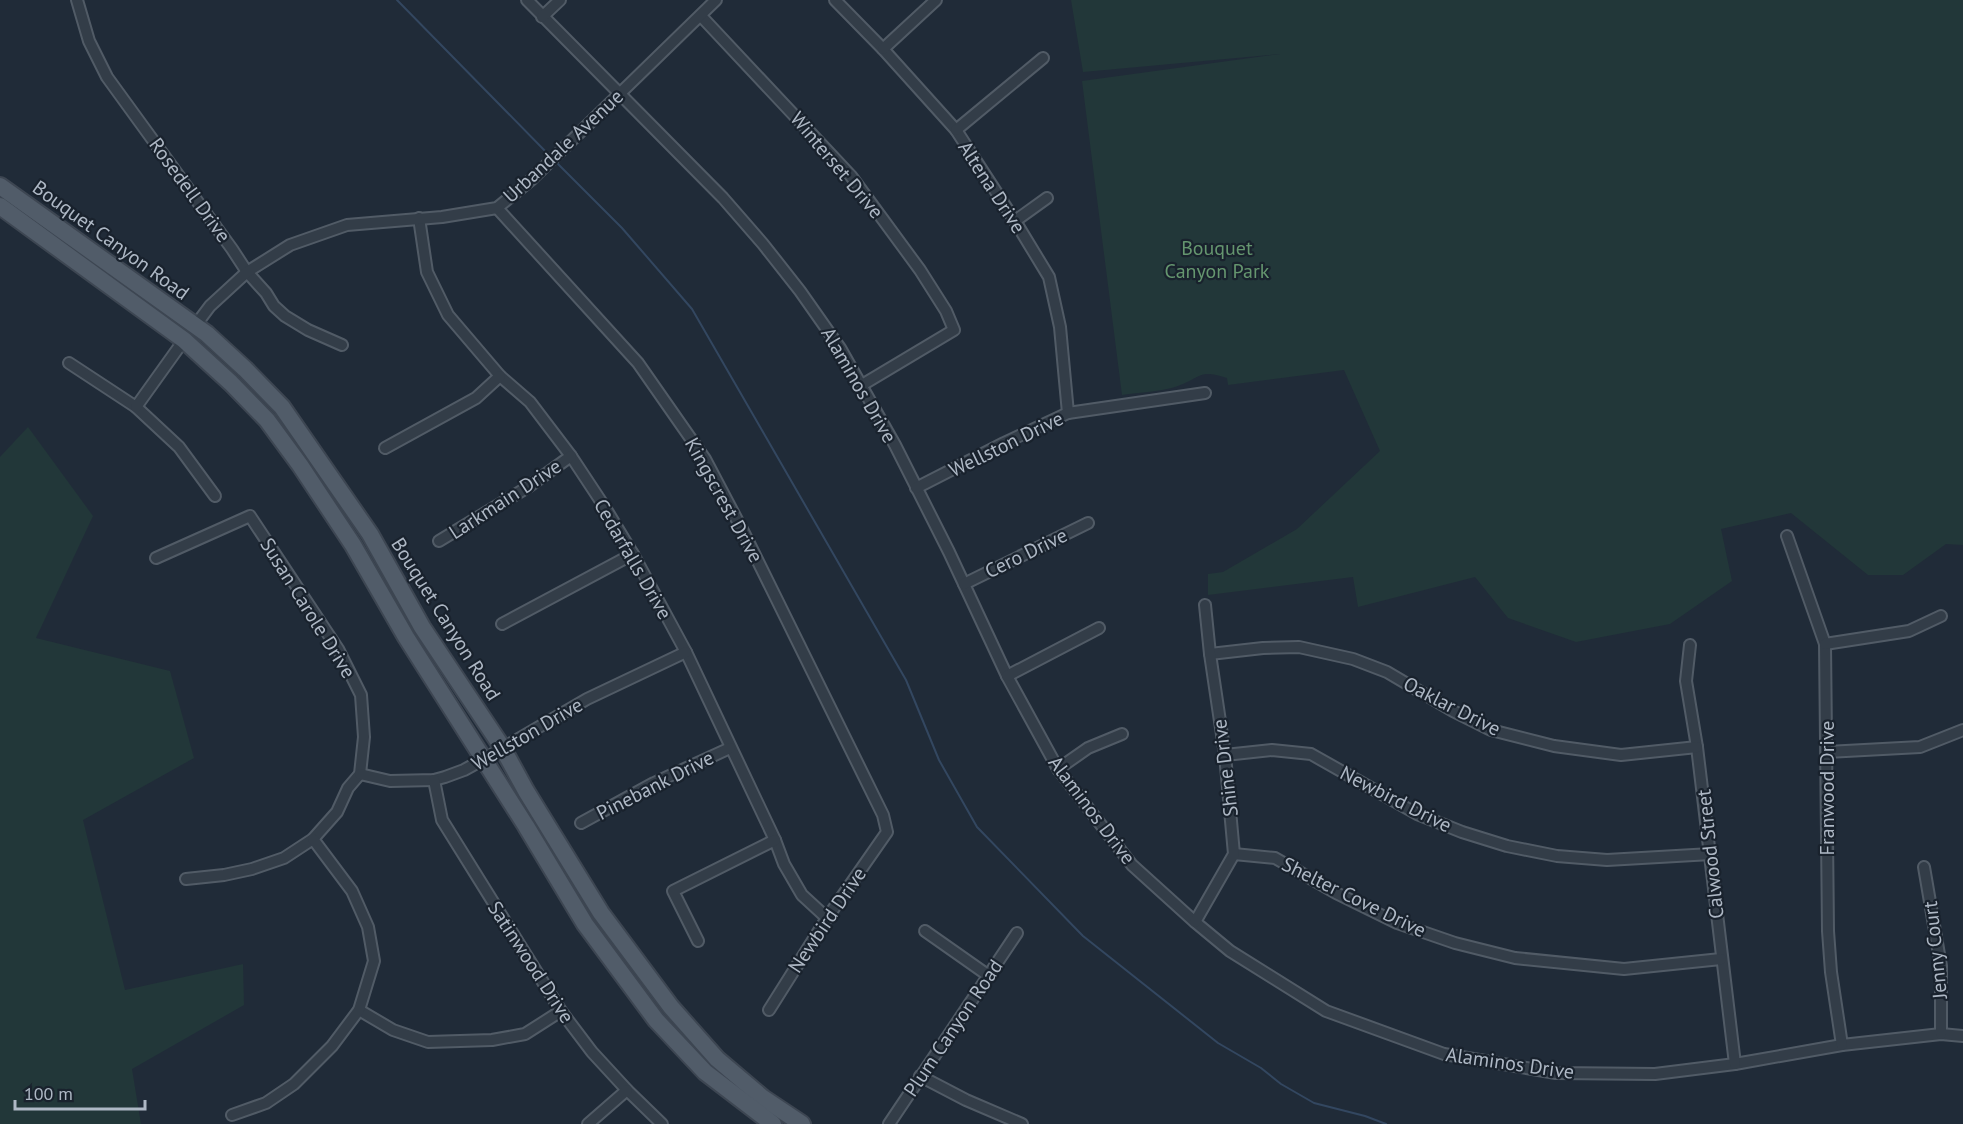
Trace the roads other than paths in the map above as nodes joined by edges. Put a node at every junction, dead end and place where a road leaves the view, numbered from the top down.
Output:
1 (77, 0) edge
2 (527, 0) edge
3 (560, 0) edge
4 (716, 0) edge
5 (835, 0) edge
6 (936, 0) edge
7 (701, 16) junction
8 (542, 17) junction
9 (883, 49) junction
10 (1043, 58) dead end
11 (618, 93) junction
12 (956, 130) junction
13 (0, 186) edge
14 (0, 197) edge
15 (1047, 198) dead end
16 (0, 206) edge
17 (497, 208) junction
18 (418, 218) junction
19 (1015, 221) junction
20 (58, 226) junction
21 (247, 272) junction
22 (195, 326) junction
23 (184, 340) junction
24 (342, 345) dead end
25 (69, 363) dead end
26 (500, 376) junction
27 (862, 385) junction
28 (1205, 393) dead end
29 (136, 407) junction
30 (1068, 414) junction
31 (385, 448) dead end
32 (571, 456) junction
33 (916, 488) junction
34 (215, 496) dead end
35 (1089, 523) dead end
36 (1787, 536) dead end
37 (439, 541) dead end
38 (633, 554) junction
39 (156, 558) dead end
40 (964, 584) junction
41 (1205, 605) dead end
42 (1941, 616) dead end
43 (502, 624) dead end
44 (1099, 628) dead end
45 (1825, 644) junction
46 (1690, 645) dead end
47 (686, 652) junction
48 (1210, 654) junction
49 (1007, 676) junction
50 (1963, 730) edge
51 (1122, 734) dead end
52 (502, 747) junction
53 (1697, 747) junction
54 (730, 748) junction
55 (1827, 752) junction
56 (1225, 755) junction
57 (484, 759) junction
58 (1058, 769) junction
59 (360, 774) junction
60 (434, 780) junction
61 (581, 823) dead end
62 (887, 832) joint
63 (313, 839) junction
64 (775, 840) junction
65 (1234, 854) junction
66 (1711, 854) junction
67 (1924, 867) dead end
68 (186, 879) dead end
69 (827, 918) junction
70 (1195, 922) junction
71 (925, 931) dead end
72 (1017, 933) dead end
73 (698, 941) dead end
74 (1721, 959) junction
75 (989, 976) junction
76 (359, 1010) junction
77 (769, 1010) dead end
78 (561, 1011) junction
79 (1941, 1034) junction
80 (1963, 1036) edge
81 (1842, 1045) junction
82 (1735, 1064) junction
83 (920, 1076) junction
84 (627, 1090) junction
85 (232, 1115) dead end
86 (588, 1124) edge
87 (662, 1124) edge
88 (773, 1124) edge
89 (802, 1124) edge
90 (889, 1124) edge
91 (1022, 1124) edge

1 - 21 street, Rosedell Drive
2 - 8 street, Alaminos Drive
3 - 8 street
4 - 7 street, Urbandale Avenue
5 - 9 street, Altena Drive
6 - 9 street
7 - 11 street, Urbandale Avenue
7 - 27 street, Winterset Drive
8 - 11 street, Alaminos Drive
9 - 12 street, Altena Drive
10 - 12 street
11 - 17 street, Urbandale Avenue
11 - 27 street, Alaminos Drive
12 - 19 street, Altena Drive
13 - 20 main road, Bouquet Canyon Road
14 - 20 main road
15 - 19 street
16 - 23 main road, Bouquet Canyon Road
17 - 18 street, Urbandale Avenue
17 - 62 street, Kingscrest Drive
18 - 21 street, Urbandale Avenue
18 - 26 street, Cedarfalls Drive
19 - 30 street, Altena Drive
20 - 22 main road, Bouquet Canyon Road
21 - 22 street, Urbandale Avenue
21 - 24 street, Rosedell Drive
22 - 23 main road
22 - 52 main road, Bouquet Canyon Road
23 - 29 street
23 - 57 main road, Bouquet Canyon Road
25 - 29 street
26 - 31 street
26 - 32 street, Cedarfalls Drive
27 - 33 street, Alaminos Drive
28 - 30 street, Wellston Drive
29 - 34 street
30 - 33 street, Wellston Drive
32 - 37 street, Larkmain Drive
32 - 38 street, Cedarfalls Drive
33 - 40 street, Alaminos Drive
35 - 40 street, Cero Drive
36 - 45 street, Franwood Drive
38 - 43 street
38 - 47 street, Cedarfalls Drive
39 - 59 street, Susan Carole Drive
40 - 49 street, Alaminos Drive
41 - 48 street, Shine Drive
42 - 45 street
44 - 49 street
45 - 55 street, Franwood Drive
46 - 53 street, Calwood Street
47 - 52 street, Wellston Drive
47 - 54 street, Cedarfalls Drive
48 - 53 street, Oaklar Drive
48 - 56 street, Shine Drive
49 - 58 street, Alaminos Drive
50 - 55 street
51 - 58 street
52 - 57 street, Wellston Drive
52 - 89 main road, Bouquet Canyon Road
53 - 66 street, Calwood Street
54 - 61 street, Pinebank Drive
54 - 64 street, Cedarfalls Drive
55 - 81 street, Franwood Drive
56 - 65 street, Shine Drive
56 - 66 street, Newbird Drive
57 - 60 street, Wellston Drive
57 - 88 main road, Bouquet Canyon Road
58 - 70 street, Alaminos Drive
59 - 60 street, Wellston Drive
59 - 63 street, Susan Carole Drive
60 - 78 street, Satinwood Drive
62 - 69 street, Newbird Drive
63 - 68 street, Susan Carole Drive
63 - 76 street
64 - 69 street, Cedarfalls Drive
64 - 73 street
65 - 70 street
65 - 74 street, Shelter Cove Drive
66 - 74 street, Calwood Street
67 - 79 street, Jenny Court
69 - 77 street, Newbird Drive
70 - 82 street, Alaminos Drive
71 - 75 street
72 - 75 street, Plum Canyon Road
74 - 82 street, Calwood Street
75 - 83 street, Plum Canyon Road
76 - 78 street
76 - 85 street
78 - 84 street, Satinwood Drive
79 - 80 street, Alaminos Drive
79 - 81 street, Alaminos Drive
81 - 82 street, Alaminos Drive
83 - 90 street, Plum Canyon Road
83 - 91 street
84 - 86 street
84 - 87 street, Satinwood Drive

